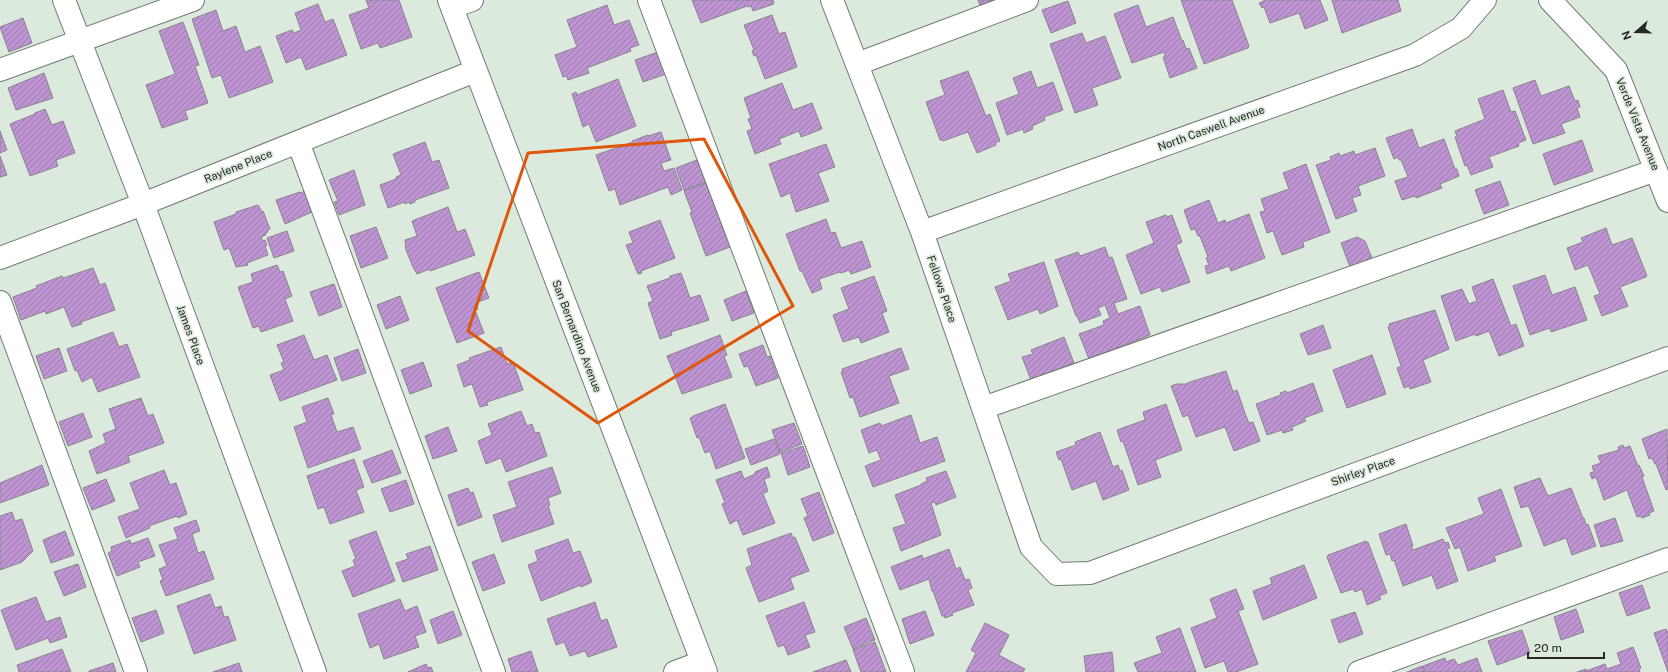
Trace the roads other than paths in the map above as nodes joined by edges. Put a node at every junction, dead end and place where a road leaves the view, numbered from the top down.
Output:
1 (64, 0) edge
2 (193, 0) edge
3 (649, 0) edge
4 (832, 0) edge
5 (1027, 0) edge
6 (1485, 0) edge
7 (1550, 0) edge
8 (458, 2) edge
9 (80, 40) junction
10 (857, 64) junction
11 (0, 70) edge
12 (475, 71) junction
13 (298, 142) junction
14 (1656, 170) junction
15 (1668, 201) edge
16 (143, 204) junction
17 (922, 232) junction
18 (0, 258) edge
19 (0, 302) edge
20 (1668, 358) edge
21 (983, 408) junction
22 (1668, 559) edge
23 (1057, 574) joint
24 (704, 667) edge
25 (136, 672) edge
26 (315, 672) edge
27 (494, 672) edge
28 (675, 672) edge
29 (903, 672) edge
30 (1359, 672) edge

1 - 9 street, James Place
2 - 9 street
3 - 29 street
4 - 10 street, Fellows Place
5 - 10 street
6 - 17 street, North Caswell Avenue
7 - 14 street, Verde Vista Avenue
8 - 12 street, San Bernardino Avenue
9 - 11 street
9 - 16 street, James Place
10 - 17 street, Fellows Place
12 - 13 street, Raylene Place
12 - 24 street, San Bernardino Avenue
13 - 16 street, Raylene Place
13 - 27 street
14 - 15 street, Verde Vista Avenue
14 - 21 street
16 - 18 street, Raylene Place
16 - 26 street, James Place
17 - 21 street, Fellows Place
19 - 25 street
20 - 23 street, Shirley Place
21 - 23 street, Fellows Place
22 - 30 street
24 - 28 street

